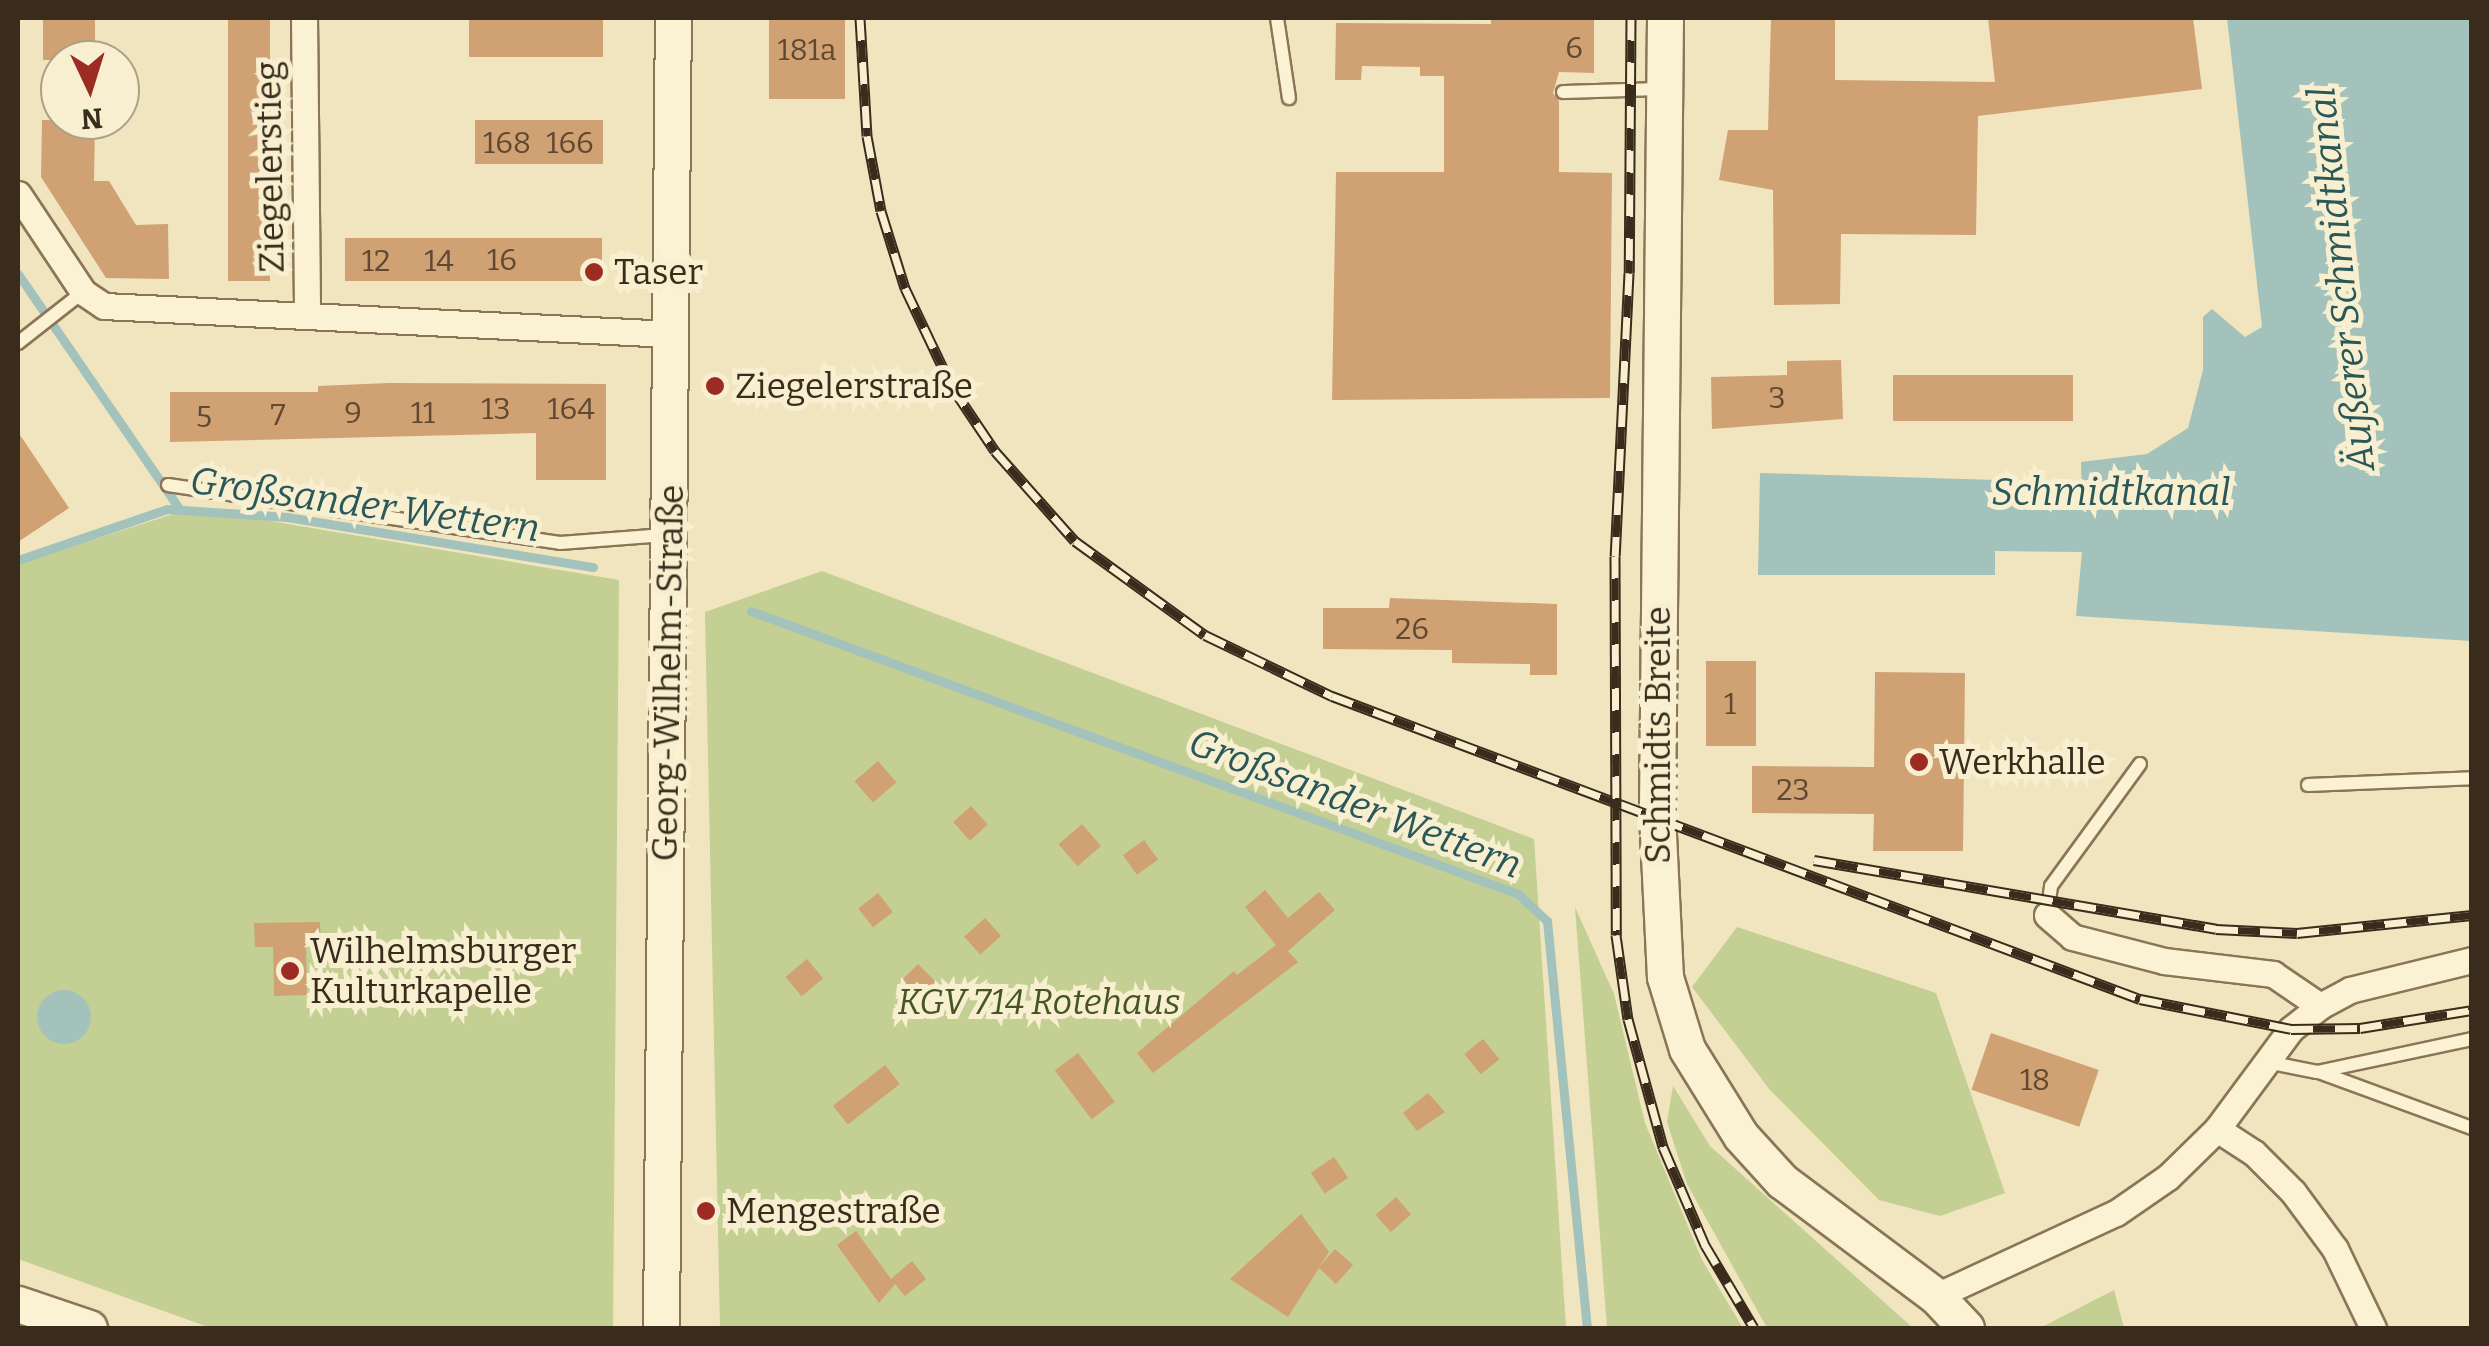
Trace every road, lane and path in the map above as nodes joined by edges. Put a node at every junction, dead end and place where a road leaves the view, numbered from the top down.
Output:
1 (304, 18) edge
2 (672, 18) edge
3 (1277, 18) edge
4 (1665, 18) edge
5 (1662, 89) junction
6 (1562, 92) dead end
7 (1289, 98) dead end
8 (18, 194) edge
9 (84, 292) junction
10 (307, 316) junction
11 (671, 334) junction
12 (18, 342) edge
13 (168, 484) dead end
14 (669, 534) junction
15 (2140, 764) dead end
16 (2472, 778) edge
17 (2308, 785) dead end
18 (2047, 915) joint
19 (2472, 960) edge
20 (2320, 1006) junction
21 (2472, 1039) edge
22 (2264, 1061) junction
23 (2317, 1072) junction
24 (2472, 1128) edge
25 (2217, 1129) junction
26 (1936, 1296) junction
27 (18, 1304) edge
28 (89, 1328) edge
29 (661, 1328) edge
30 (1966, 1328) edge
31 (2374, 1328) edge

1 - 10 street, Ziegelerstieg
2 - 11 main road, Georg-Wilhelm-Straße
3 - 7 lane
4 - 5 main road, Schmidts Breite
5 - 6 lane
5 - 26 main road, Schmidts Breite
8 - 9 street
9 - 10 street
9 - 12 lane
10 - 11 street
11 - 14 main road, Georg-Wilhelm-Straße
13 - 14 lane
14 - 29 main road, Georg-Wilhelm-Straße
15 - 18 lane
16 - 17 lane
18 - 20 street
19 - 20 street
20 - 22 street
21 - 23 lane
22 - 23 lane
22 - 25 street
23 - 24 lane
25 - 26 street
25 - 31 street
26 - 30 main road, Schmidts Breite
27 - 28 main road

